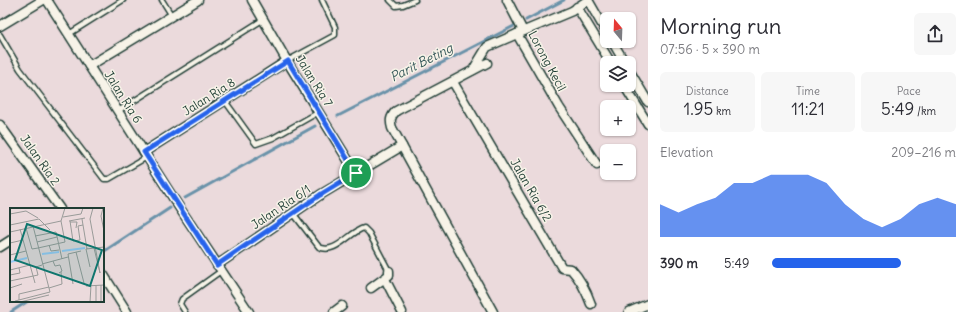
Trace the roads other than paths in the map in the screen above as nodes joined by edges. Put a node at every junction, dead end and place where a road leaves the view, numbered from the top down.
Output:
1 (43, 0) edge
2 (47, 0) edge
3 (123, 0) edge
4 (162, 0) edge
5 (198, 0) edge
6 (252, 0) edge
7 (322, 0) edge
8 (390, 0) edge
9 (415, 0) edge
10 (507, 0) edge
11 (588, 0) edge
12 (577, 7) junction
13 (172, 16) junction
14 (264, 20) junction
15 (600, 21) edge
16 (0, 26) edge
17 (519, 27) junction
18 (68, 34) junction
19 (0, 35) edge
20 (607, 56) edge
21 (288, 61) junction
22 (486, 63) dead end
23 (89, 66) junction
24 (472, 71) junction
25 (453, 82) junction
26 (636, 82) edge
27 (628, 92) edge
28 (225, 101) junction
29 (648, 102) edge
30 (117, 111) junction
31 (322, 117) junction
32 (648, 124) edge
33 (1, 129) edge
34 (402, 146) junction
35 (145, 154) junction
36 (597, 165) dead end
37 (356, 173) junction
38 (58, 208) edge
39 (293, 213) junction
40 (10, 241) edge
41 (0, 247) edge
42 (219, 268) junction
43 (387, 275) junction
44 (104, 276) edge
45 (371, 288) dead end
46 (591, 304) dead end
47 (648, 304) edge
48 (342, 306) dead end
49 (124, 311) edge
50 (185, 312) edge
51 (250, 312) edge
52 (334, 312) edge
53 (402, 312) edge
54 (493, 312) edge
55 (629, 312) edge

1 - 16 street
2 - 18 street, Jalan Ria 6
3 - 18 lane
4 - 13 lane
5 - 13 street
6 - 14 street, Jalan Ria 7
7 - 21 lane
8 - 9 lane
10 - 17 street
11 - 12 street, Lorong Kecil
11 - 15 street
12 - 17 street, Lorong Kecil
12 - 20 street
13 - 23 street
14 - 21 street, Jalan Ria 7
14 - 30 lane
17 - 24 street
17 - 36 street, Lorong Kecil
18 - 23 street, Jalan Ria 6
19 - 35 lane
21 - 28 street, Jalan Ria 8
21 - 31 street, Jalan Ria 7
22 - 24 street
23 - 30 street, Jalan Ria 6
24 - 25 street
25 - 34 street
25 - 46 street, Jalan Ria 6/2
26 - 29 street
27 - 32 street
28 - 31 lane
28 - 35 street, Jalan Ria 8
30 - 35 street, Jalan Ria 6
31 - 37 street, Jalan Ria 7
33 - 38 street, Jalan Ria 2
34 - 37 street, Jalan Ria 6/1
34 - 54 street
35 - 42 street, Jalan Ria 6
37 - 39 street, Jalan Ria 6/1
39 - 42 street, Jalan Ria 6/1
39 - 43 lane
40 - 41 street
42 - 50 lane
42 - 51 street, Jalan Ria 6
43 - 45 street
43 - 53 street
44 - 49 street
47 - 55 street
48 - 52 street

